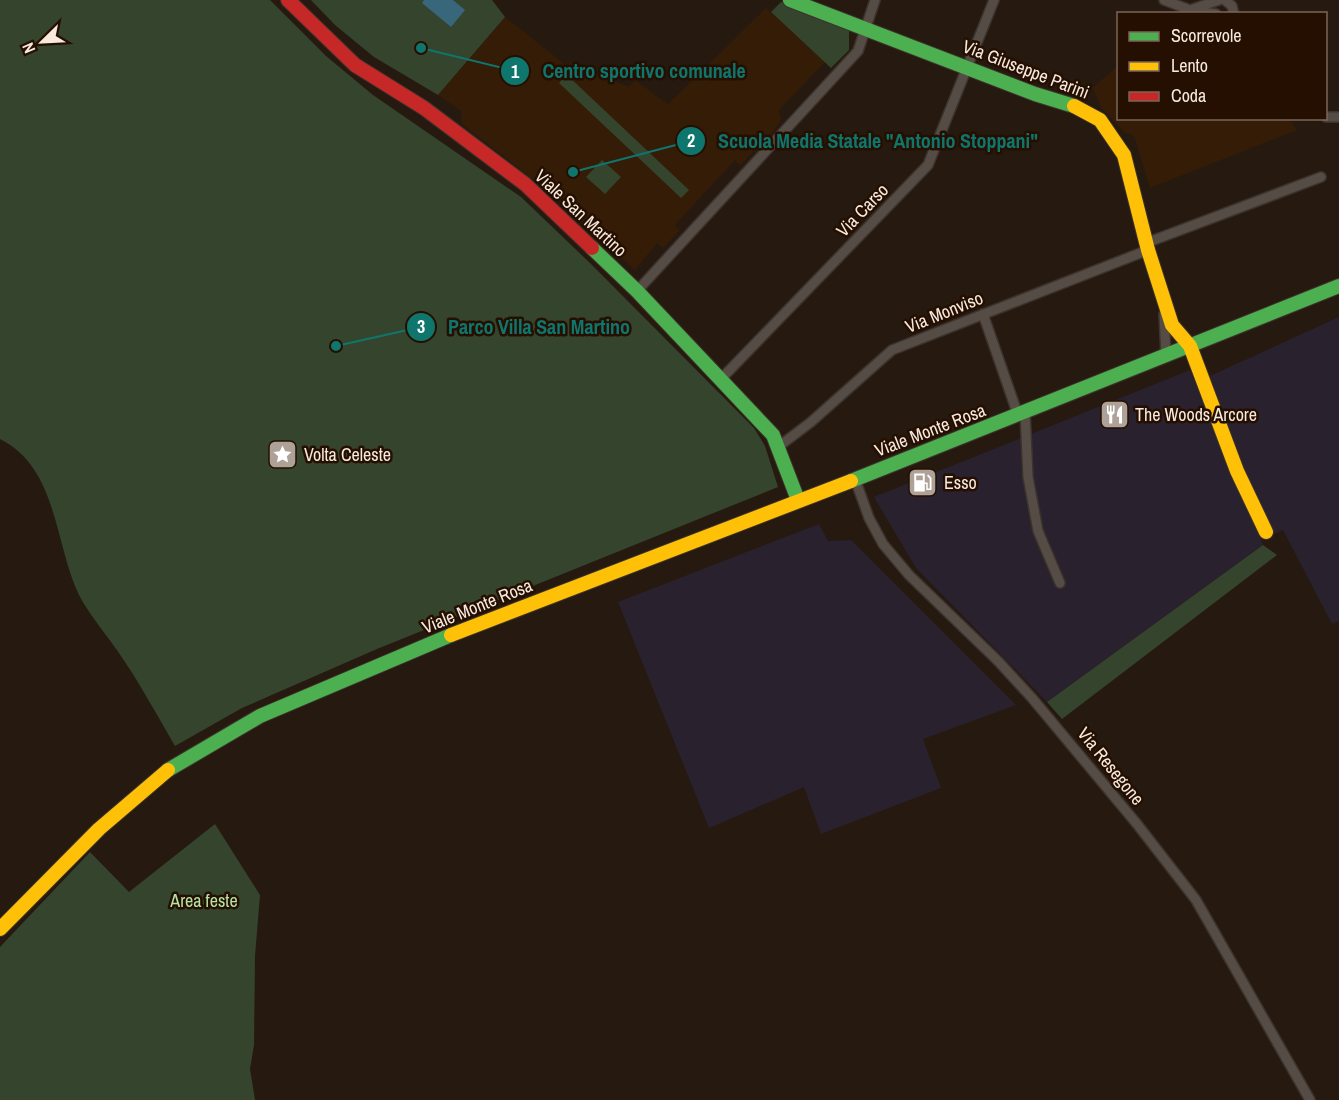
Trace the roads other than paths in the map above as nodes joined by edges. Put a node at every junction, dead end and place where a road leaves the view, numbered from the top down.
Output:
1 (288, 0) edge
2 (790, 0) edge
3 (876, 0) edge
4 (994, 0) edge
5 (1164, 0) edge
6 (1219, 0) edge
7 (1225, 0) edge
8 (812, 3) edge
9 (1191, 10) junction
10 (1204, 12) edge
11 (1234, 12) edge
12 (865, 27) junction
13 (968, 66) junction
14 (1321, 177) dead end
15 (1147, 247) junction
16 (1339, 286) edge
17 (637, 291) junction
18 (1318, 297) junction
19 (1339, 297) edge
20 (1163, 300) junction
21 (983, 314) junction
22 (1190, 346) junction
23 (1166, 356) junction
24 (721, 379) junction
25 (1021, 414) junction
26 (778, 447) junction
27 (855, 478) junction
28 (798, 500) junction
29 (1266, 531) dead end
30 (1060, 583) dead end
31 (0, 929) edge
32 (1310, 1100) edge

1 - 17 main road, Viale San Martino
2 - 8 main road, Via Giuseppe Parini
3 - 12 street
4 - 13 street, Via Carso
5 - 9 street
6 - 9 street
7 - 11 street
8 - 12 main road, Via Giuseppe Parini
9 - 10 street
12 - 13 main road, Via Giuseppe Parini
12 - 17 street
13 - 15 main road, Via Giuseppe Parini
13 - 24 street, Via Carso
14 - 15 street, Via Monviso
15 - 20 main road, Via Giuseppe Parini
15 - 21 street, Via Monviso
16 - 18 main road, Viale Monte Rosa
17 - 24 main road, Viale San Martino
18 - 19 main road, Viale Monte Rosa
18 - 22 main road, Viale Monte Rosa
20 - 22 main road, Via Giuseppe Parini
20 - 23 street, Via Giuseppe Parini
21 - 25 street
21 - 26 street, Via Monviso
22 - 23 main road, Viale Monte Rosa
22 - 29 main road, Via Giuseppe Parini
23 - 25 main road, Viale Monte Rosa
24 - 26 main road, Viale San Martino
25 - 27 main road, Viale Monte Rosa
25 - 30 street
26 - 28 main road, Viale San Martino
27 - 28 main road, Viale Monte Rosa
27 - 32 street, Via Resegone
28 - 31 main road, Viale Monte Rosa

